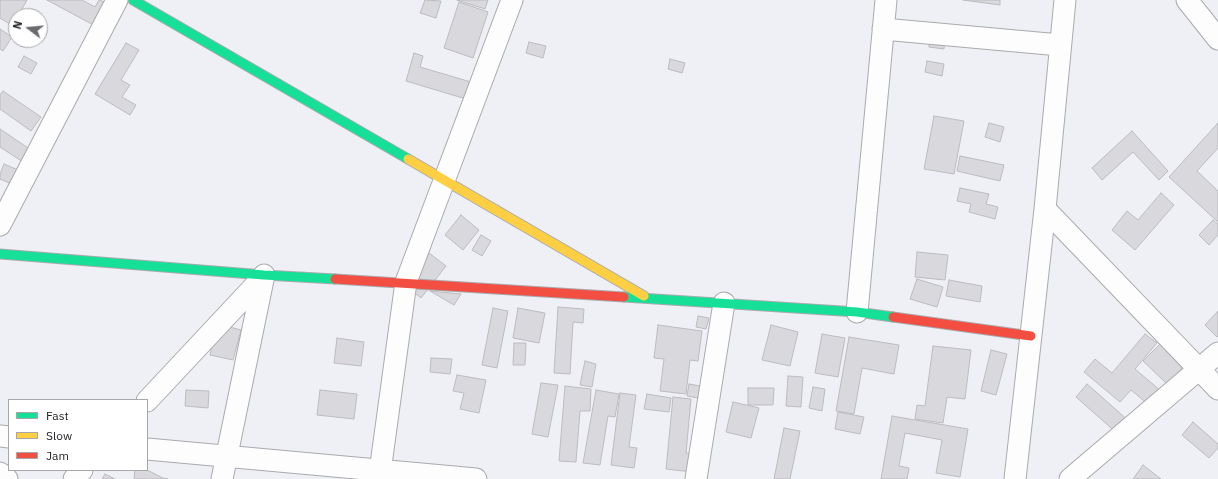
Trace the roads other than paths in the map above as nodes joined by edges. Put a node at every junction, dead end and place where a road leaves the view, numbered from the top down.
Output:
1 (117, 0) edge
2 (133, 0) edge
3 (512, 0) edge
4 (886, 0) edge
5 (1065, 0) edge
6 (1187, 0) edge
7 (884, 29) junction
8 (1218, 39) edge
9 (1060, 45) junction
10 (444, 180) junction
11 (1045, 208) junction
12 (0, 224) edge
13 (0, 254) edge
14 (264, 275) junction
15 (406, 282) junction
16 (648, 298) junction
17 (724, 303) junction
18 (857, 312) junction
19 (1031, 336) junction
20 (1218, 353) edge
21 (1199, 369) junction
22 (1218, 389) edge
23 (148, 400) edge
24 (148, 449) edge
25 (227, 456) junction
26 (81, 471) edge
27 (0, 473) edge
28 (380, 475) edge
29 (7, 479) edge
30 (74, 479) edge
31 (222, 479) edge
32 (476, 479) edge
33 (696, 479) edge
34 (1016, 479) edge
35 (1070, 479) edge

1 - 12 street
2 - 10 street
3 - 10 street
4 - 7 street
5 - 9 street
6 - 8 street
7 - 9 street
7 - 18 street
9 - 11 street
10 - 15 street
10 - 16 street
11 - 19 street
11 - 21 street
13 - 14 street
14 - 15 street
14 - 23 street
14 - 25 street
15 - 16 street
15 - 28 street
16 - 17 street
17 - 18 street
17 - 33 street
18 - 19 street
19 - 34 street
20 - 21 street
21 - 22 street
21 - 35 street
24 - 25 street
25 - 28 street
25 - 31 street
26 - 30 street
27 - 29 street
28 - 32 street

